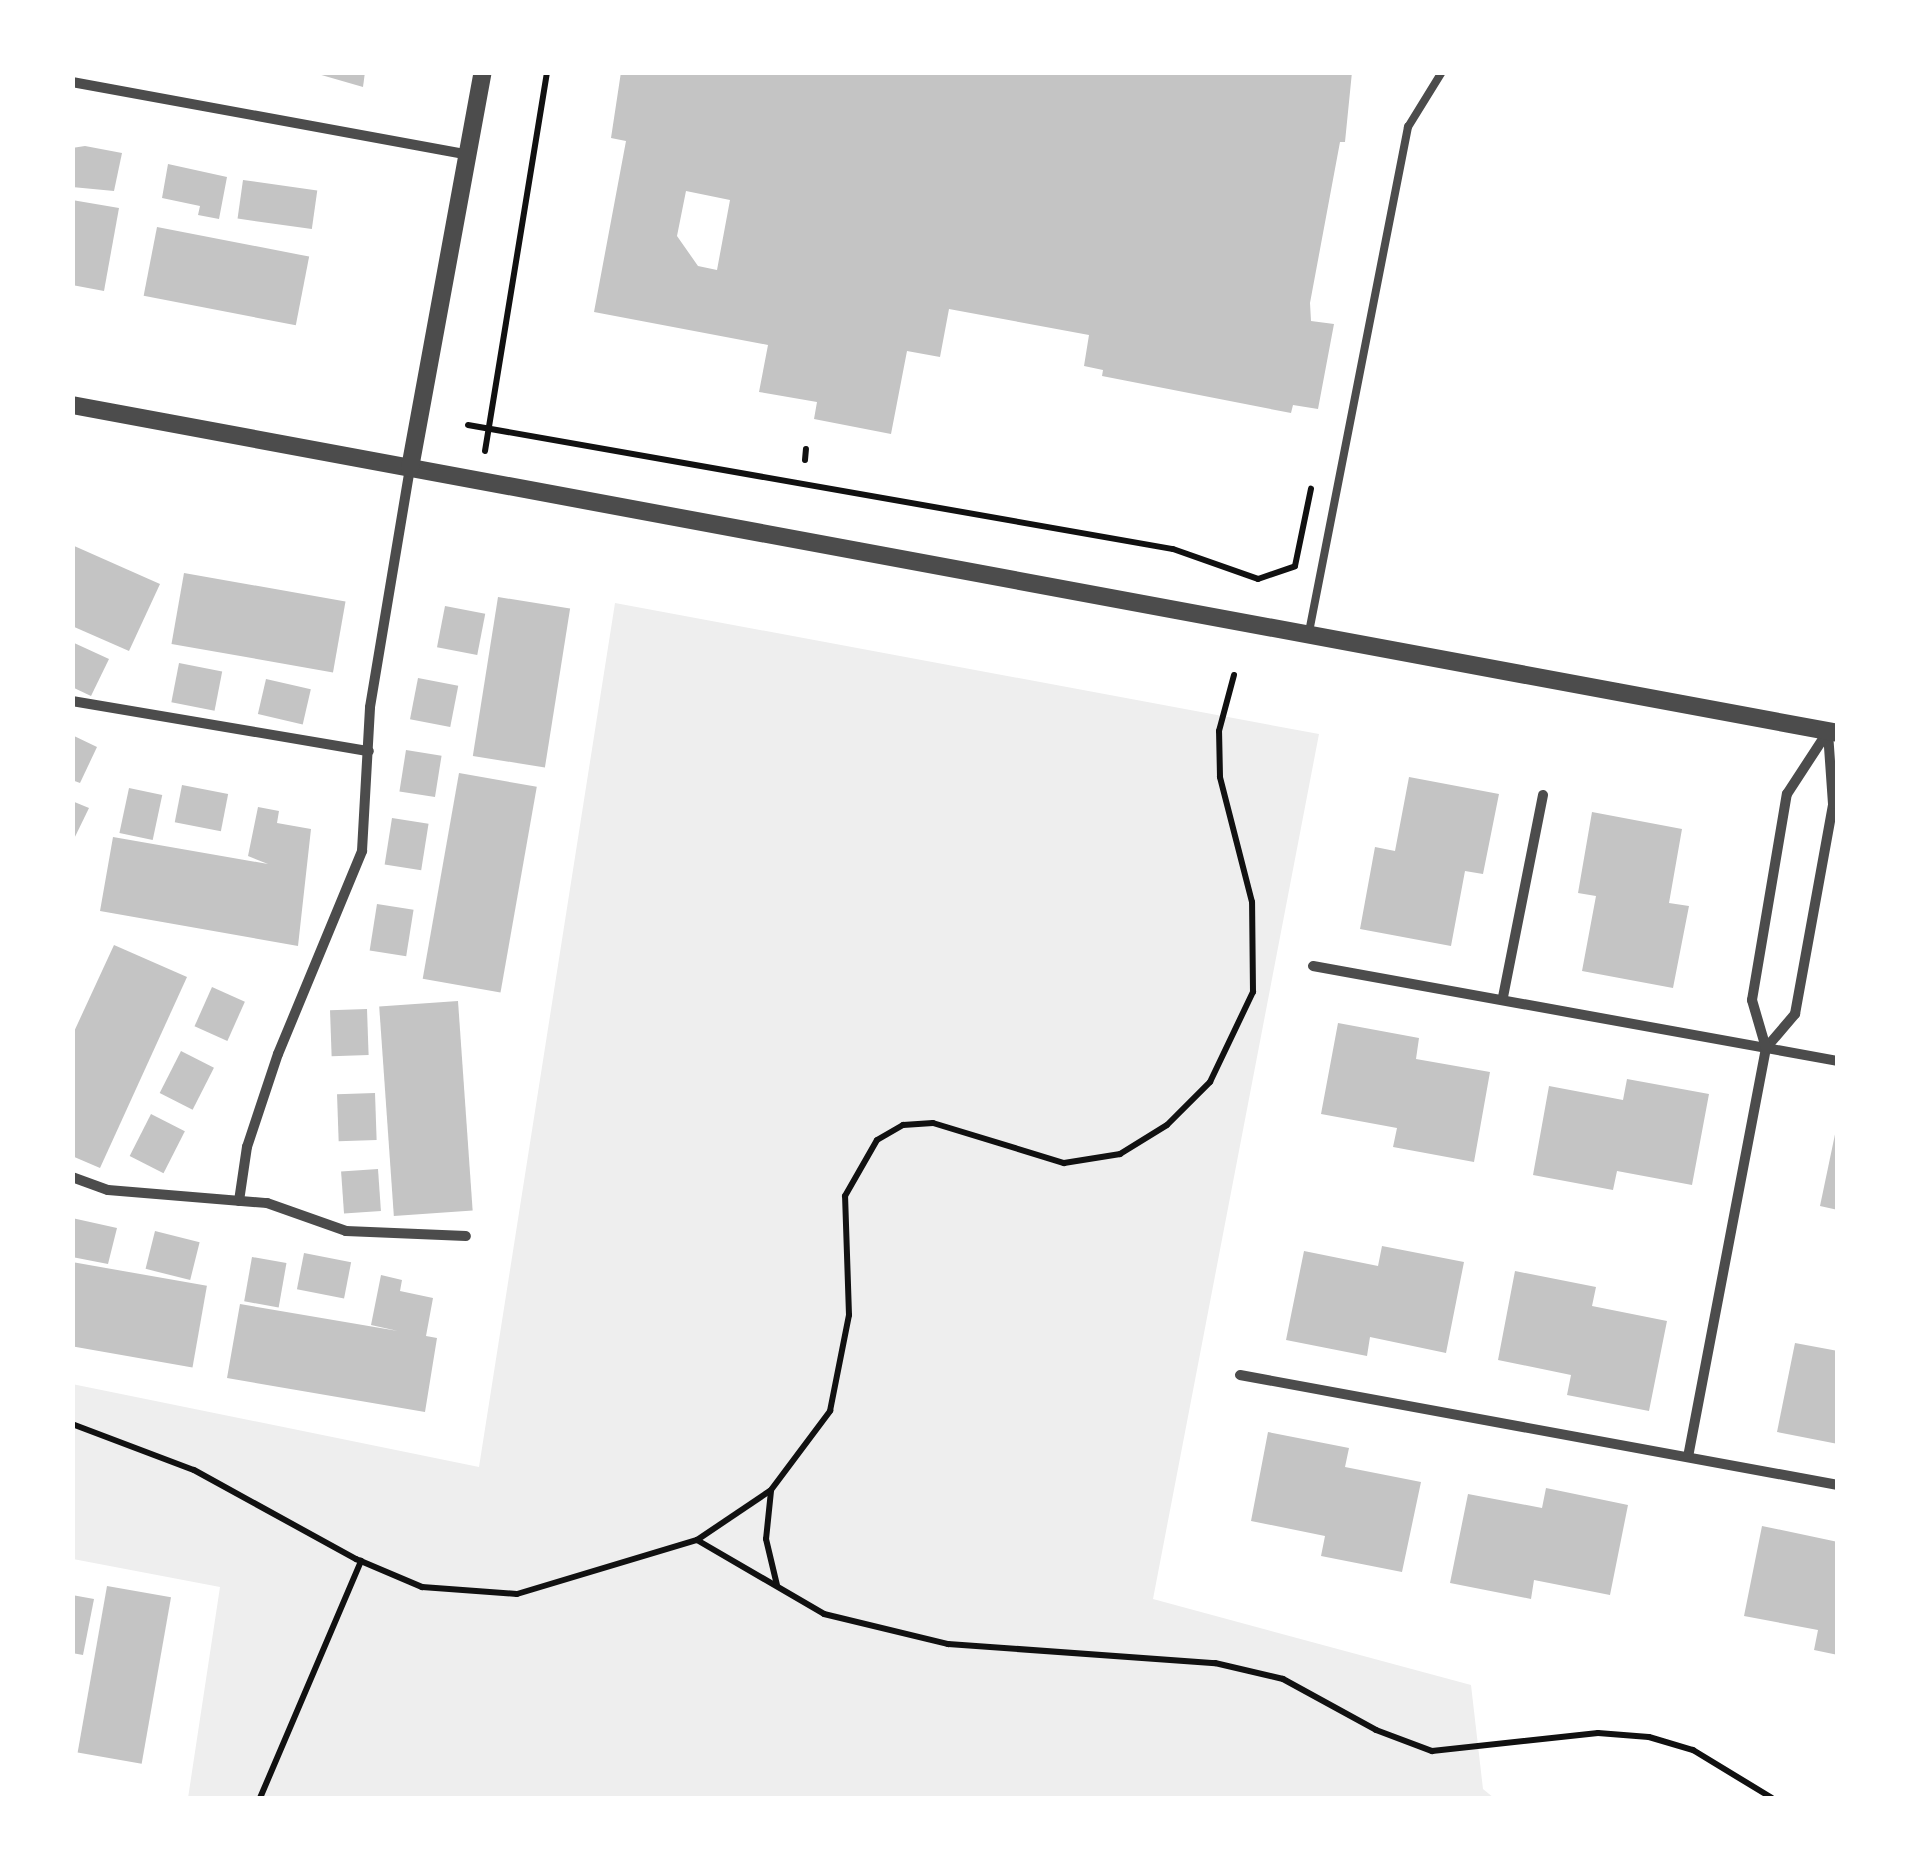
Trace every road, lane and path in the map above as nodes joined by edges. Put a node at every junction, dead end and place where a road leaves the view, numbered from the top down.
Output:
1 (483, 72) edge
2 (548, 72) edge
3 (1442, 72) edge
4 (72, 82) edge
5 (468, 155) junction
6 (72, 406) edge
7 (468, 425) dead end
8 (489, 428) junction
9 (806, 449) dead end
10 (485, 451) dead end
11 (805, 460) dead end
12 (410, 468) junction
13 (1313, 476) dead end
14 (1308, 636) junction
15 (1234, 675) dead end
16 (72, 701) edge
17 (1833, 732) edge
18 (369, 752) junction
19 (1543, 795) dead end
20 (1313, 966) dead end
21 (1503, 997) junction
22 (1766, 1048) junction
23 (1838, 1061) edge
24 (72, 1177) edge
25 (239, 1201) junction
26 (466, 1236) dead end
27 (1240, 1375) dead end
28 (72, 1424) edge
29 (1688, 1457) junction
30 (1838, 1485) edge
31 (771, 1490) junction
32 (698, 1540) junction
33 (361, 1561) junction
34 (777, 1585) junction
35 (260, 1798) edge
36 (1772, 1798) edge

1 - 5 street
2 - 8 path
3 - 14 lane
4 - 5 street
5 - 12 street
6 - 12 street
7 - 8 path
8 - 10 path
8 - 13 path
9 - 11 path
12 - 14 street
12 - 18 street
14 - 17 street
15 - 31 path
16 - 18 street
17 - 22 street
17 - 22 street
18 - 25 street
19 - 21 street
20 - 21 street
21 - 22 street
22 - 23 street
22 - 29 street
24 - 25 street
25 - 26 street
27 - 29 street
28 - 33 path
29 - 30 street
31 - 32 path
31 - 34 path
32 - 33 path
32 - 34 path
33 - 35 path
34 - 36 path

